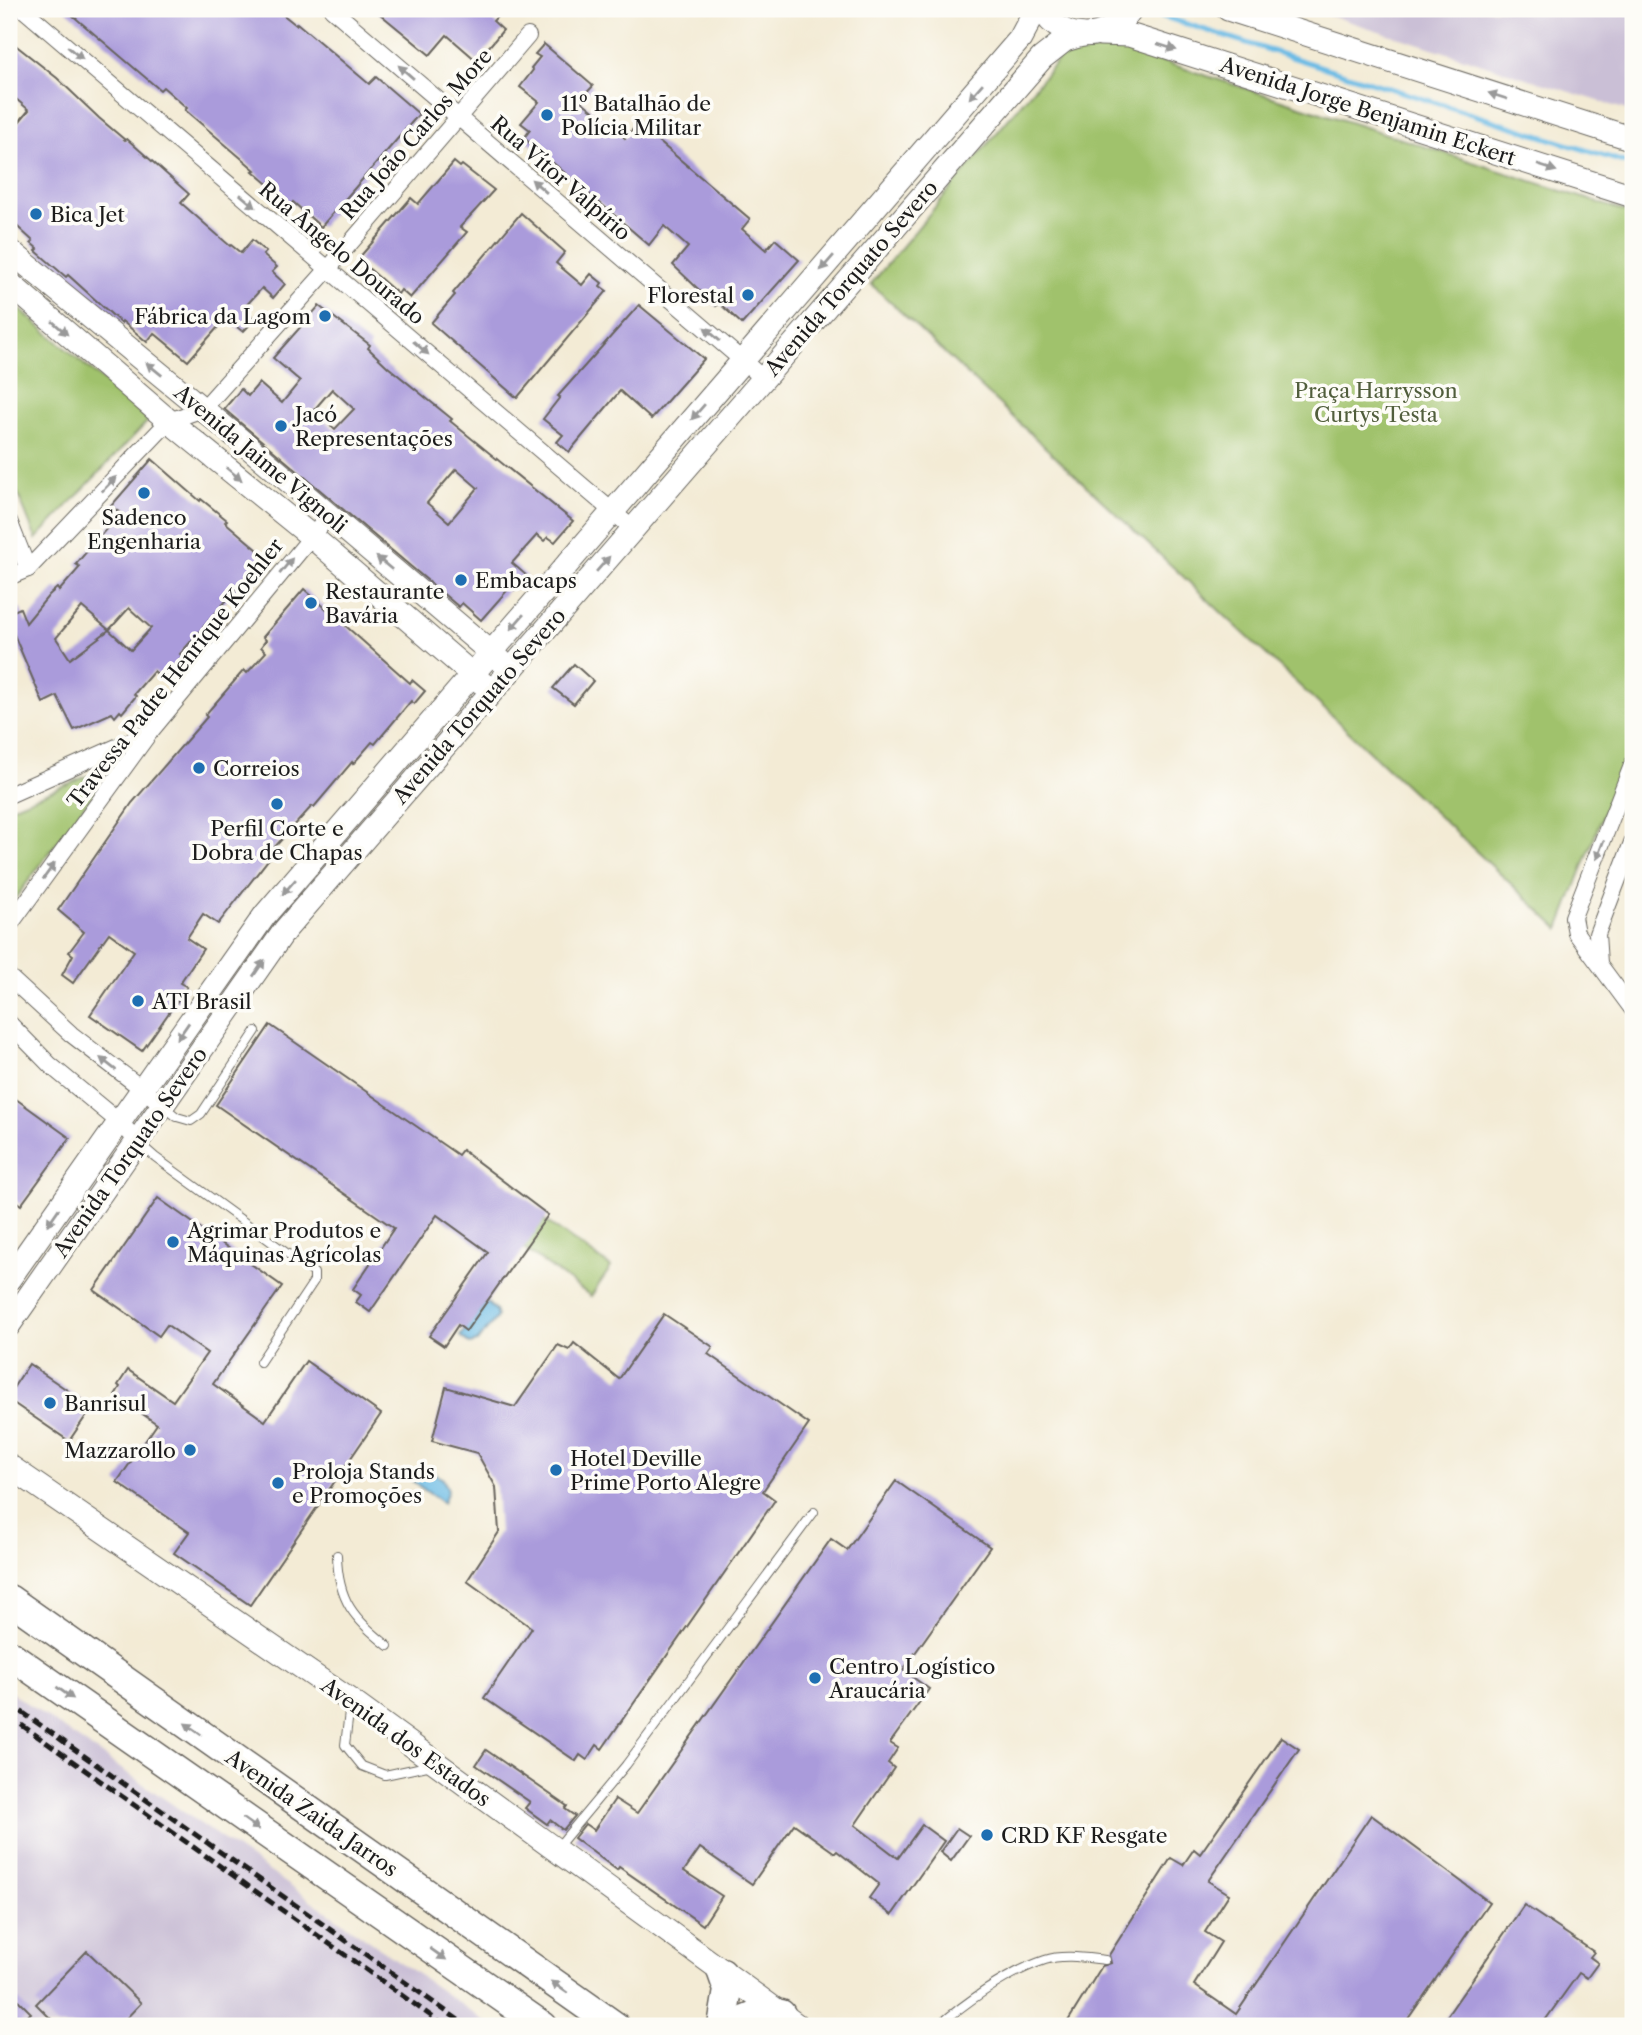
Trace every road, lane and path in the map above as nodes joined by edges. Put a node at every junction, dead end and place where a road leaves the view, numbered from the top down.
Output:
1 (23, 9) edge
2 (332, 9) edge
3 (1039, 9) edge
4 (1131, 9) edge
5 (1228, 9) edge
6 (1091, 34) junction
7 (528, 36) dead end
8 (458, 117) junction
9 (1633, 139) edge
10 (1633, 196) edge
11 (9, 250) edge
12 (328, 269) junction
13 (9, 283) edge
14 (743, 361) junction
15 (764, 379) junction
16 (203, 409) junction
17 (169, 421) junction
18 (612, 512) junction
19 (328, 517) junction
20 (9, 521) edge
21 (633, 529) junction
22 (311, 536) junction
23 (28, 569) junction
24 (9, 577) edge
25 (491, 653) junction
26 (511, 670) junction
27 (472, 675) junction
28 (492, 692) junction
29 (150, 732) junction
30 (1633, 763) edge
31 (9, 795) edge
32 (364, 800) junction
33 (382, 818) junction
34 (1633, 840) edge
35 (9, 926) edge
36 (1598, 963) junction
37 (9, 977) edge
38 (1633, 1010) edge
39 (9, 1023) edge
40 (256, 1031) dead end
41 (142, 1090) junction
42 (163, 1105) junction
43 (119, 1122) junction
44 (138, 1141) junction
45 (23, 1258) junction
46 (43, 1276) junction
47 (9, 1279) edge
48 (9, 1325) edge
49 (260, 1363) dead end
50 (9, 1466) edge
51 (814, 1512) dead end
52 (337, 1555) dead end
53 (9, 1600) edge
54 (388, 1646) dead end
55 (9, 1654) edge
56 (351, 1701) junction
57 (437, 1764) junction
58 (555, 1850) junction
59 (1105, 1960) dead end
60 (722, 1973) junction
61 (790, 2020) edge
62 (542, 2026) edge
63 (615, 2026) edge
64 (722, 2026) edge
65 (730, 2026) edge
66 (938, 2026) edge

1 -> 12 street, Rua Ângelo Dourado
8 -> 2 street, Rua Vítor Valpírio
3 - 6 street
3 -> 14 street, Avenida Torquato Severo
4 - 6 street, Avenida Torquato Severo
9 -> 5 street
6 -> 10 street, Avenida Jorge Benjamin Eckert
6 - 15 street, Avenida Torquato Severo
7 - 8 street, Rua João Carlos More
8 - 12 street, Rua João Carlos More
14 -> 8 street, Rua Vítor Valpírio
16 -> 11 street, Avenida Jaime Vignoli
12 - 16 street, Rua João Carlos More
12 -> 18 street, Rua Ângelo Dourado
13 -> 17 street, Avenida Jaime Vignoli
14 - 15 street, Rua Vítor Valpírio
14 -> 18 street, Avenida Torquato Severo
15 - 21 street, Avenida Torquato Severo
16 - 17 street, Rua João Carlos More
16 - 19 street, Avenida Jaime Vignoli
17 -> 22 street, Avenida Jaime Vignoli
23 -> 17 street, Rua João Carlos More
18 - 21 street, Rua Ângelo Dourado
18 -> 25 street, Avenida Torquato Severo
19 - 22 street, Travessa Padre Henrique Koehler
25 -> 19 street, Avenida Jaime Vignoli
20 - 23 street
26 -> 21 street, Avenida Torquato Severo
22 - 27 street, Avenida Jaime Vignoli
29 -> 22 street, Travessa Padre Henrique Koehler
23 - 24 street, Rua João Carlos More
25 - 26 street, Avenida Jaime Vignoli
25 - 27 street, Avenida Torquato Severo
26 - 28 street, Avenida Torquato Severo
27 - 28 street, Avenida Jaime Vignoli
27 - 32 street, Avenida Torquato Severo
28 - 33 street, Avenida Torquato Severo
29 - 31 street
35 -> 29 street, Travessa Padre Henrique Koehler
30 -> 36 street
32 - 33 street
32 -> 41 street, Avenida Torquato Severo
42 -> 33 street, Avenida Torquato Severo
34 - 36 street
36 - 38 street
41 -> 37 street
39 - 43 street
40 - 42 lane
41 - 42 street
41 - 43 street, Avenida Torquato Severo
42 - 44 street, Avenida Torquato Severo
43 - 44 street
43 -> 45 street, Avenida Torquato Severo
44 - 46 street, Avenida Torquato Severo
44 - 49 lane
45 - 46 street
45 - 47 street, Avenida Torquato Severo
46 - 48 street, Avenida Torquato Severo
50 - 56 street, Avenida dos Estados
51 - 58 lane
52 - 54 lane
63 -> 53 highway, Avenida Zaida Jarros
55 -> 62 highway, Avenida Zaida Jarros
56 - 57 street, Avenida dos Estados
56 - 57 lane
57 - 58 street, Avenida dos Estados
58 - 60 street, Avenida dos Estados
59 - 66 lane
60 - 61 street, Avenida dos Estados
60 - 64 highway
61 - 65 highway

